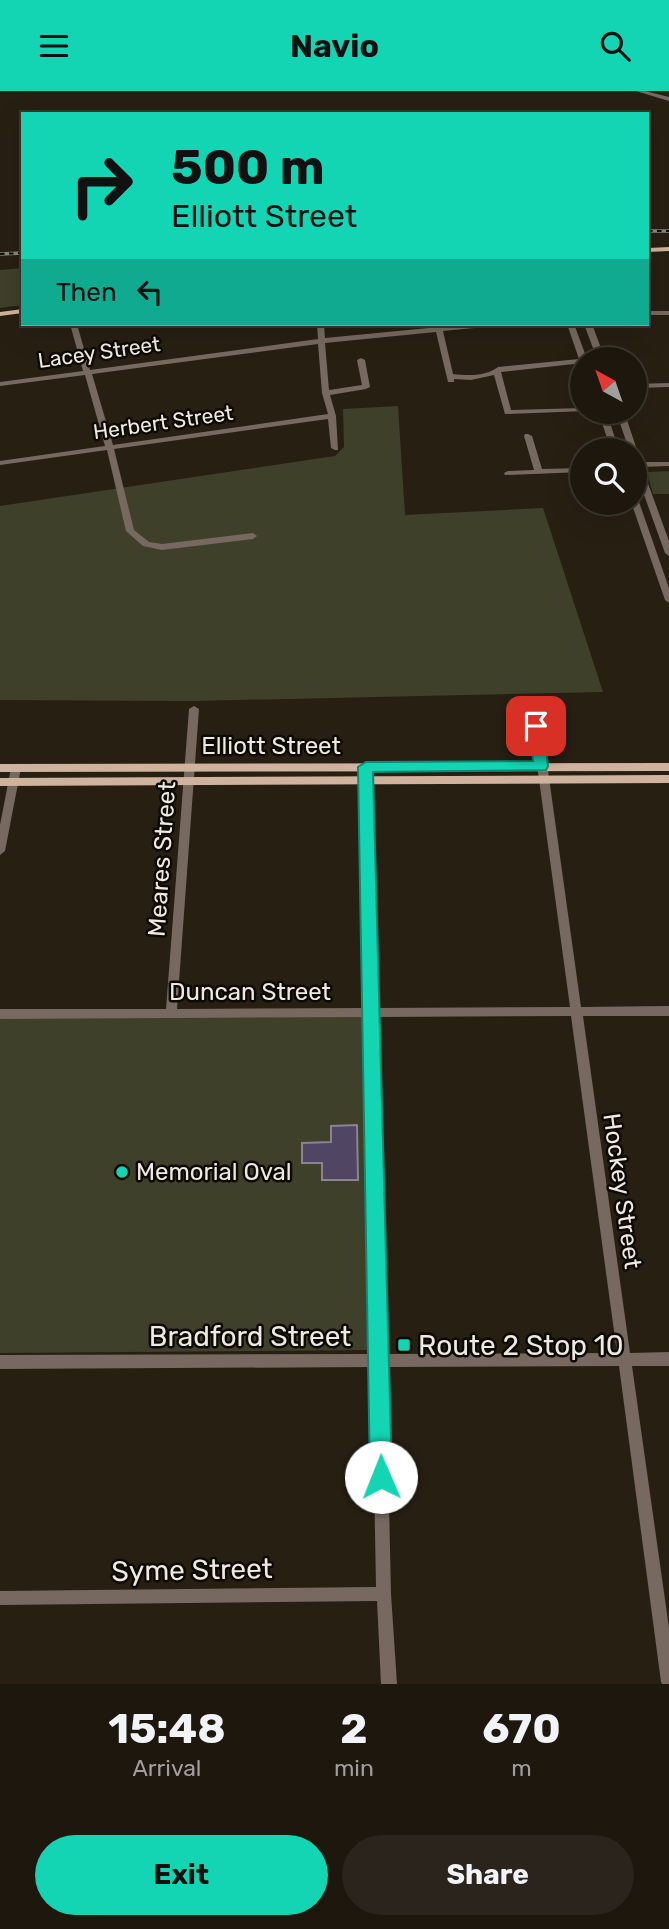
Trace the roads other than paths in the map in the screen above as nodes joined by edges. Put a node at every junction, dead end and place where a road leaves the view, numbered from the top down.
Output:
1 (639, 91) edge
2 (669, 99) edge
3 (669, 249) edge
4 (649, 250) edge
5 (21, 311) edge
6 (649, 313) edge
7 (669, 313) edge
8 (0, 314) edge
9 (74, 326) edge
10 (320, 326) edge
11 (473, 326) edge
12 (572, 326) edge
13 (589, 326) edge
14 (439, 329) junction
15 (321, 341) junction
16 (579, 347) edge
17 (597, 347) edge
18 (361, 360) dead end
19 (570, 361) edge
20 (88, 372) junction
21 (497, 372) junction
22 (0, 384) edge
23 (669, 385) edge
24 (648, 386) edge
25 (326, 393) junction
26 (570, 410) edge
27 (332, 416) junction
28 (528, 436) dead end
29 (110, 448) junction
30 (335, 448) dead end
31 (0, 463) edge
32 (647, 463) edge
33 (669, 464) edge
34 (570, 471) edge
35 (539, 472) junction
36 (508, 473) dead end
37 (647, 493) edge
38 (640, 515) edge
39 (253, 536) dead end
40 (669, 553) edge
41 (669, 600) edge
42 (534, 706) dead end
43 (194, 709) dead end
44 (541, 766) junction
45 (669, 767) edge
46 (0, 768) edge
47 (16, 768) junction
48 (189, 768) junction
49 (365, 774) junction
50 (669, 779) edge
51 (190, 781) junction
52 (543, 781) junction
53 (0, 782) edge
54 (13, 782) junction
55 (0, 851) edge
56 (574, 1011) junction
57 (669, 1011) edge
58 (171, 1013) junction
59 (371, 1013) junction
60 (0, 1014) edge
61 (379, 1359) junction
62 (625, 1359) junction
63 (669, 1359) edge
64 (0, 1362) edge
65 (384, 1594) junction
66 (0, 1598) edge
67 (669, 1682) edge
68 (389, 1684) edge

1 - 2 street
3 - 4 main road
5 - 8 main road
6 - 7 street
9 - 20 street
10 - 15 street
11 - 14 street, Lacey Street
12 - 16 street
13 - 17 street
14 - 15 street, Lacey Street
14 - 21 street
15 - 20 street, Lacey Street
15 - 25 street
18 - 25 street
19 - 21 street
20 - 22 street, Lacey Street
20 - 29 street
21 - 26 street
23 - 24 street
25 - 27 street
27 - 29 street, Herbert Street
27 - 30 street
28 - 35 street
29 - 31 street, Herbert Street
29 - 39 street
32 - 33 street
34 - 35 street
35 - 36 street
37 - 40 street
38 - 41 street
42 - 44 street, Hockey Street
43 - 48 street, Meares Street
44 - 45 main road, Elliott Street
44 - 49 main road, Elliott Street
44 - 52 street, Hockey Street
46 - 47 main road, Elliott Street
47 - 48 main road, Elliott Street
47 - 54 street
48 - 49 main road, Elliott Street
48 - 51 street, Meares Street
49 - 51 main road, Elliott Street
49 - 52 main road, Elliott Street
49 - 59 street
50 - 52 main road, Elliott Street
51 - 54 main road, Elliott Street
51 - 58 street, Meares Street
52 - 56 street, Hockey Street
53 - 54 main road, Elliott Street
54 - 55 street
56 - 57 street, Duncan Street
56 - 59 street, Duncan Street
56 - 62 street, Hockey Street
58 - 59 street, Duncan Street
58 - 60 street, Duncan Street
59 - 61 street
61 - 62 street, Bradford Street
61 - 64 street, Bradford Street
61 - 65 street
62 - 63 street, Bradford Street
62 - 67 street, Hockey Street
65 - 66 street, Syme Street
65 - 68 street

